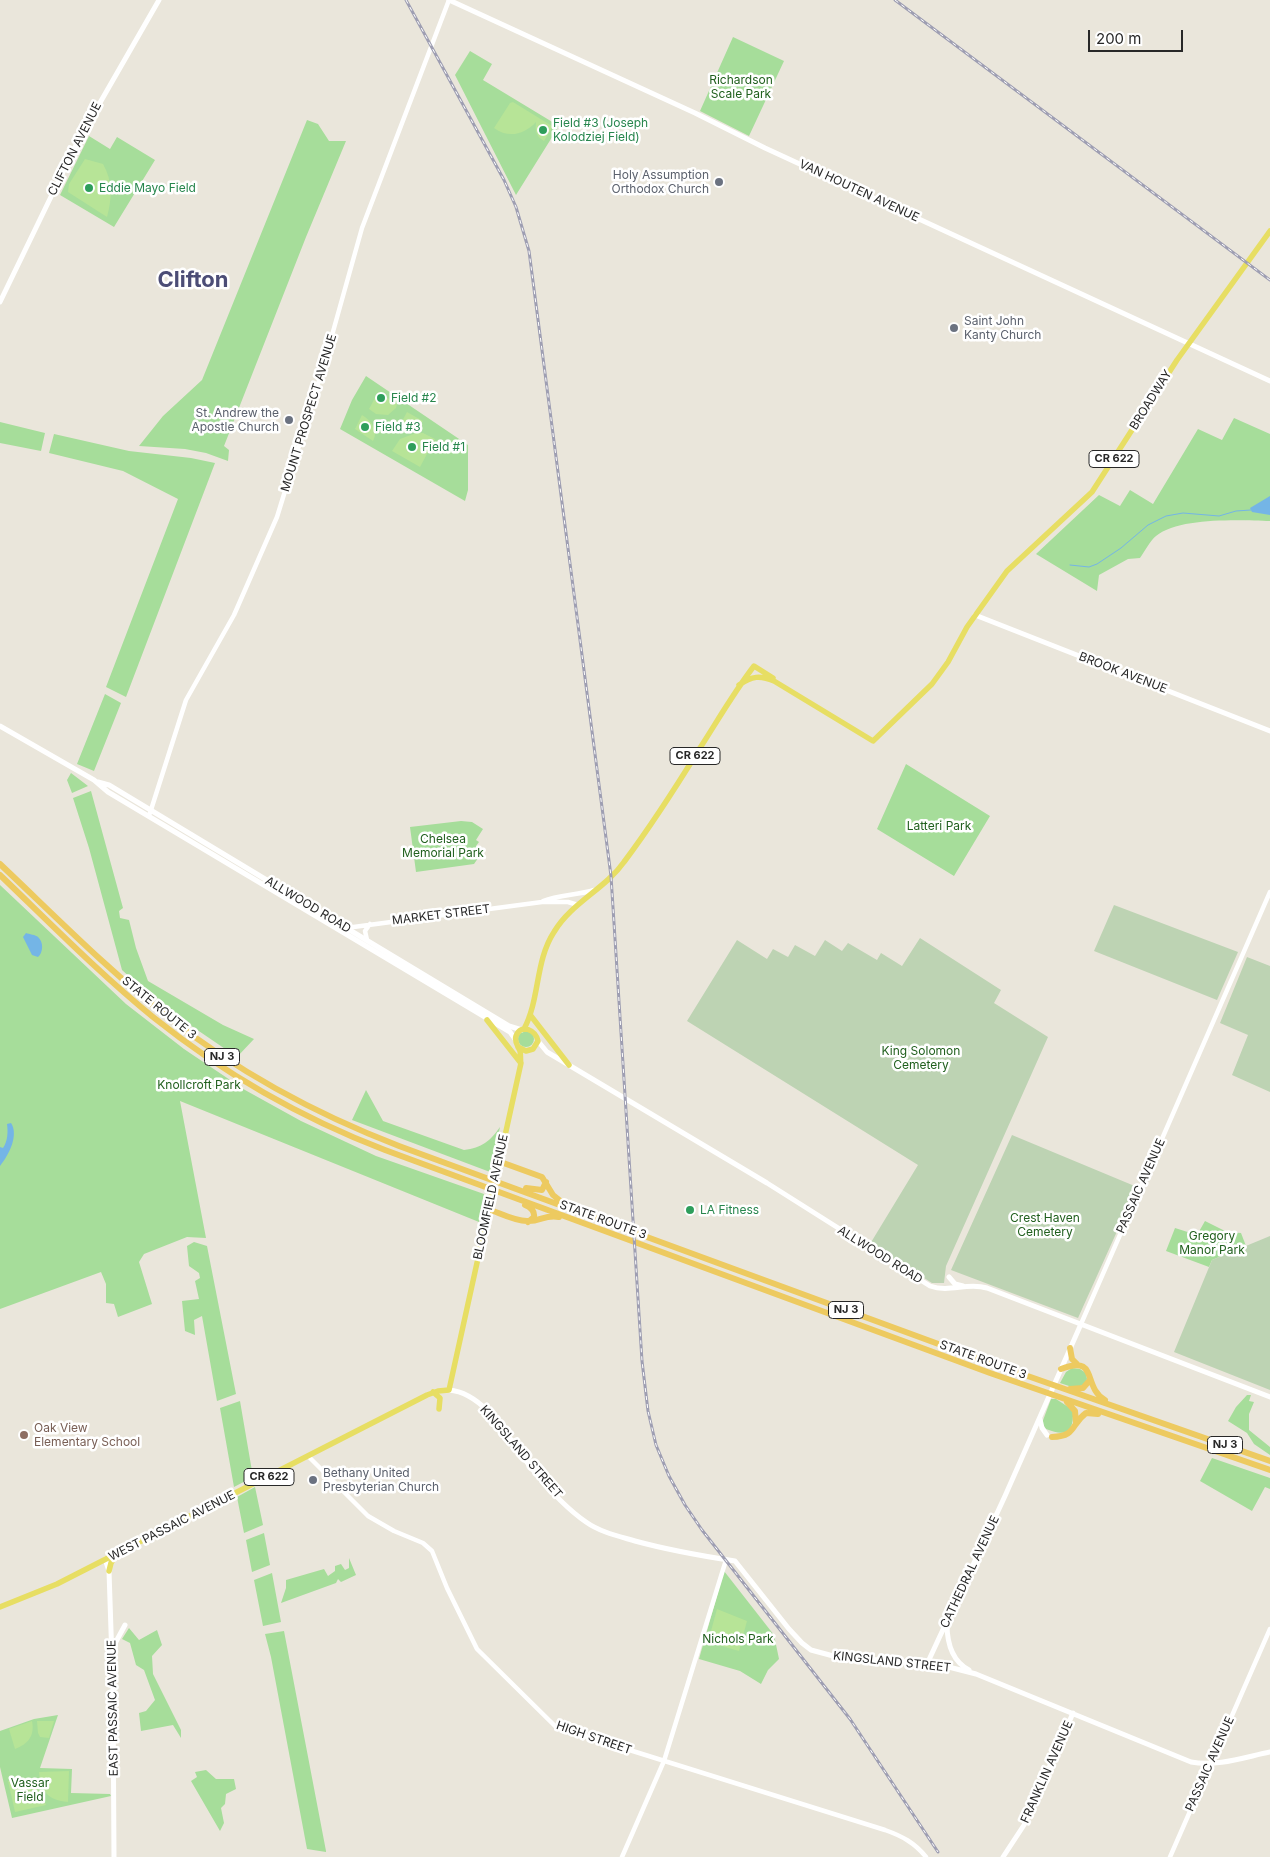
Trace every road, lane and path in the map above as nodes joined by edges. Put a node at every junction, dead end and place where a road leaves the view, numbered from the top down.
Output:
1 (158, 0) edge
2 (449, 0) edge
3 (1270, 231) edge
4 (0, 302) edge
5 (1188, 343) junction
6 (1270, 381) edge
7 (975, 615) junction
8 (774, 680) junction
9 (740, 685) junction
10 (0, 726) edge
11 (1270, 730) edge
12 (94, 780) junction
13 (151, 810) junction
14 (149, 817) junction
15 (0, 864) edge
16 (0, 875) edge
17 (0, 880) edge
18 (594, 890) junction
19 (1270, 892) edge
20 (542, 902) junction
21 (578, 904) junction
22 (47, 920) junction
23 (370, 924) junction
24 (346, 928) junction
25 (341, 932) junction
26 (367, 940) junction
27 (531, 1016) junction
28 (487, 1020) junction
29 (523, 1030) junction
30 (534, 1031) junction
31 (515, 1039) junction
32 (538, 1041) junction
33 (518, 1047) junction
34 (531, 1050) junction
35 (547, 1052) junction
36 (521, 1063) junction
37 (568, 1064) junction
38 (498, 1160) junction
39 (498, 1180) junction
40 (546, 1182) junction
41 (495, 1191) junction
42 (488, 1209) junction
43 (579, 1212) junction
44 (580, 1221) junction
45 (528, 1222) junction
46 (949, 1277) dead end
47 (963, 1286) junction
48 (1080, 1324) junction
49 (1070, 1348) junction
50 (1077, 1364) junction
51 (1061, 1368) junction
52 (1090, 1380) junction
53 (1058, 1387) junction
54 (449, 1390) junction
55 (433, 1392) junction
56 (1054, 1395) junction
57 (1270, 1397) edge
58 (439, 1408) dead end
59 (1117, 1408) junction
60 (1040, 1418) junction
61 (1076, 1425) junction
62 (1142, 1426) junction
63 (1049, 1436) joint
64 (309, 1457) junction
65 (1270, 1461) edge
66 (1270, 1470) edge
67 (1012, 1480) joint
68 (116, 1554) junction
69 (105, 1559) junction
70 (726, 1560) junction
71 (109, 1571) junction
72 (0, 1607) edge
73 (948, 1621) junction
74 (125, 1625) dead end
75 (1270, 1629) edge
76 (112, 1649) junction
77 (927, 1664) junction
78 (976, 1674) junction
79 (1073, 1713) junction
80 (1270, 1752) edge
81 (664, 1762) junction
82 (1210, 1763) junction
83 (114, 1857) edge
84 (622, 1857) edge
85 (926, 1857) edge
86 (1003, 1857) edge
87 (1170, 1857) edge

1 - 4 main road, CLIFTON AVENUE
2 - 5 main road, VAN HOUTEN AVENUE
2 - 13 street, MOUNT PROSPECT AVENUE
3 - 5 main road, BROADWAY / CR 622
5 - 6 main road, VAN HOUTEN AVENUE
5 - 7 main road, BROADWAY / CR 622
7 - 8 main road, BROADWAY / CR 622
7 - 11 main road, BROOK AVENUE
8 - 9 main road, CR 622
8 - 9 main road, CR 622
9 - 18 main road, CR 622
10 - 12 main road, ALLWOOD ROAD
12 - 13 main road, ALLWOOD ROAD
12 - 14 main road, ALLWOOD ROAD
13 - 14 street, MOUNT PROSPECT AVENUE
13 - 24 main road, ALLWOOD ROAD
14 - 25 main road, ALLWOOD ROAD
15 - 39 highway, STATE ROUTE 3 / NJ 3
16 - 22 highway, STATE ROUTE 3 / NJ 3
17 - 22 highway
18 - 20 street, MARKET STREET
18 - 21 main road, CR 622
19 - 48 street, PASSAIC AVENUE
20 - 21 street, MARKET STREET
20 - 23 street, MARKET STREET
21 - 27 main road, CR 622
22 - 41 highway, STATE ROUTE 3 / NJ 3
23 - 24 street, MARKET STREET
23 - 26 street
24 - 25 street, MARKET STREET
24 - 26 main road, ALLWOOD ROAD
25 - 28 main road, ALLWOOD ROAD
26 - 29 main road, ALLWOOD ROAD
27 - 29 main road, CR 622
27 - 30 main road, CR 622
27 - 37 main road
28 - 31 main road, ALLWOOD ROAD
28 - 36 main road
29 - 30 main road
29 - 31 main road
30 - 32 main road
31 - 33 main road
32 - 34 main road
32 - 35 main road, ALLWOOD ROAD
33 - 34 main road
33 - 36 main road, BLOOMFIELD AVENUE
34 - 35 main road, ALLWOOD ROAD
34 - 36 main road, BLOOMFIELD AVENUE
35 - 37 main road, ALLWOOD ROAD
36 - 38 main road, BLOOMFIELD AVENUE
37 - 47 main road, ALLWOOD ROAD
38 - 40 highway
38 - 42 main road, BLOOMFIELD AVENUE
39 - 40 highway
39 - 43 highway, STATE ROUTE 3 / NJ 3
40 - 43 highway
41 - 44 highway, STATE ROUTE 3 / NJ 3
41 - 45 highway
42 - 45 highway
42 - 54 main road, BLOOMFIELD AVENUE
43 - 53 highway, STATE ROUTE 3 / NJ 3
44 - 45 highway
44 - 56 highway, STATE ROUTE 3 / NJ 3
46 - 47 main road
47 - 48 main road, ALLWOOD ROAD
48 - 49 main road, PASSAIC AVENUE
48 - 57 main road, ALLWOOD ROAD
49 - 50 highway
49 - 51 main road, PASSAIC AVENUE
50 - 51 highway
50 - 52 highway
51 - 60 main road, PASSAIC AVENUE
52 - 53 highway
52 - 59 highway
53 - 59 highway, STATE ROUTE 3 / NJ 3
54 - 55 main road, WEST PASSAIC AVENUE / CR 622
54 - 70 main road, KINGSLAND STREET
55 - 58 main road
55 - 64 main road, WEST PASSAIC AVENUE / CR 622
56 - 61 highway
56 - 62 highway, STATE ROUTE 3 / NJ 3
59 - 65 highway, STATE ROUTE 3 / NJ 3
60 - 63 main road
60 - 67 main road, PASSAIC AVENUE
61 - 62 highway
61 - 63 highway
62 - 66 highway, STATE ROUTE 3 / NJ 3
64 - 68 main road, WEST PASSAIC AVENUE / CR 622
64 - 81 street, HIGH STREET
67 - 73 main road, CATHEDRAL AVENUE
68 - 69 main road, WEST PASSAIC AVENUE / CR 622
68 - 71 main road
69 - 71 main road, EAST PASSAIC AVENUE
69 - 72 main road, WEST PASSAIC AVENUE / CR 622
70 - 77 main road, KINGSLAND STREET
70 - 81 street
71 - 76 main road, EAST PASSAIC AVENUE
73 - 77 main road, CATHEDRAL AVENUE
73 - 78 main road
74 - 76 main road
75 - 82 street, PASSAIC AVENUE
76 - 83 main road, EAST PASSAIC AVENUE
77 - 78 main road, KINGSLAND STREET
78 - 79 main road, KINGSLAND STREET
79 - 82 main road, KINGSLAND STREET
79 - 86 main road, FRANKLIN AVENUE
80 - 82 main road, KINGSLAND STREET
81 - 84 street
81 - 85 street, HIGH STREET
82 - 87 street, PASSAIC AVENUE

